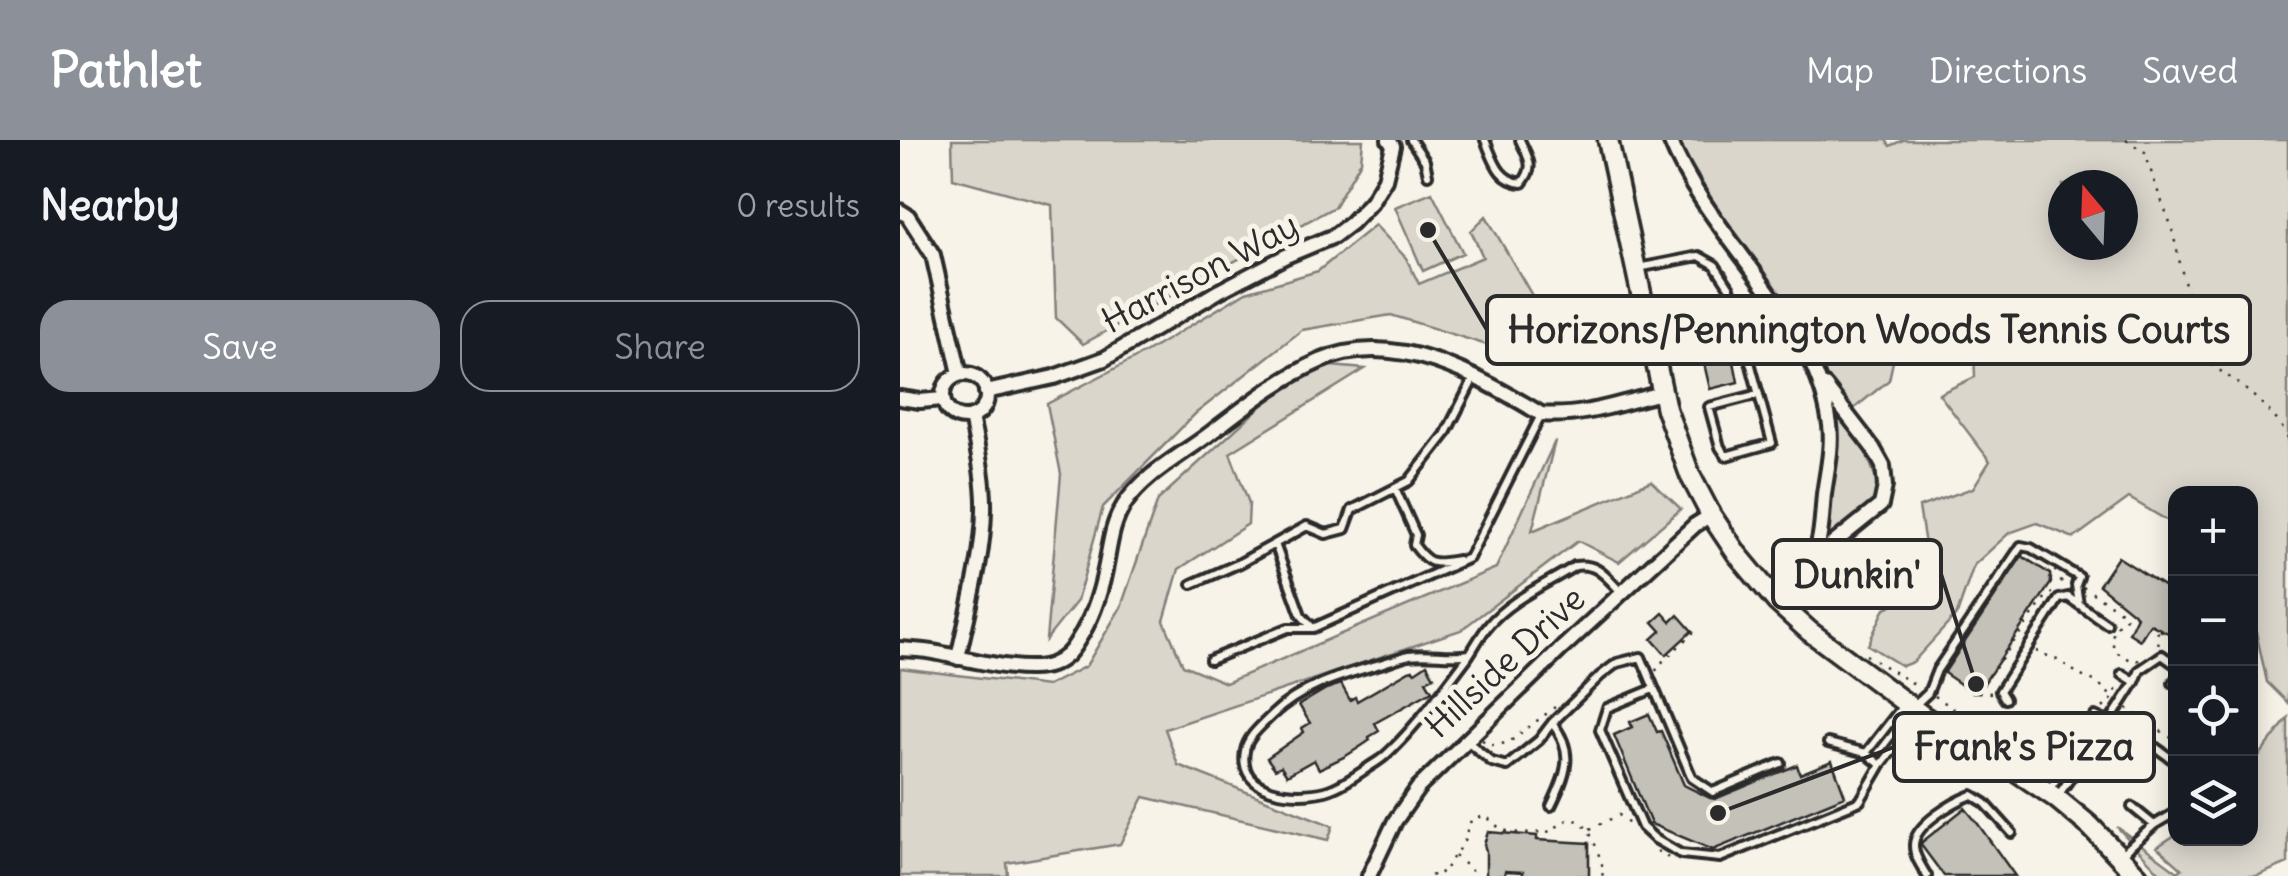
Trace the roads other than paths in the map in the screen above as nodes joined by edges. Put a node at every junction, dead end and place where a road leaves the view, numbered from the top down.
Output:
1 (1411, 140) edge
2 (1484, 140) edge
3 (1520, 140) edge
4 (1608, 140) edge
5 (1670, 140) edge
6 (1394, 142) edge
7 (1428, 176) dead end
8 (900, 211) edge
9 (1636, 268) junction
10 (1812, 368) junction
11 (960, 374) junction
12 (1474, 377) junction
13 (986, 392) junction
14 (1662, 393) junction
15 (1759, 394) junction
16 (900, 398) edge
17 (943, 400) junction
18 (1541, 414) junction
19 (971, 417) junction
20 (1395, 488) junction
21 (1711, 515) junction
22 (1275, 544) junction
23 (1469, 558) junction
24 (1812, 561) junction
25 (1192, 584) dead end
26 (1622, 592) junction
27 (1777, 602) junction
28 (2079, 604) junction
29 (2107, 624) dead end
30 (1313, 628) junction
31 (900, 649) edge
32 (1470, 654) junction
33 (958, 658) junction
34 (2168, 659) edge
35 (1210, 660) dead end
36 (2121, 676) road end
37 (2136, 682) junction
38 (1652, 689) junction
39 (2005, 699) dead end
40 (1913, 708) junction
41 (2095, 716) road end
42 (2111, 720) junction
43 (2146, 722) road end
44 (1552, 723) junction
45 (2137, 732) junction
46 (1465, 740) junction
47 (2072, 742) road end
48 (1828, 743) dead end
49 (2126, 744) dead end
50 (2081, 748) junction
51 (1866, 753) junction
52 (2168, 756) edge
53 (1781, 763) dead end
54 (1880, 766) junction
55 (2052, 795) junction
56 (1551, 806) dead end
57 (2132, 807) dead end
58 (2168, 816) edge
59 (2154, 824) junction
60 (2012, 833) dead end
61 (2120, 856) junction
62 (1369, 876) edge
63 (1927, 876) edge
64 (2138, 876) edge

1 - 7 lane
2 - 3 lane
4 - 9 main road
5 - 10 street
6 - 13 street, Harrison Way
8 - 11 street
9 - 14 main road
9 - 15 lane
10 - 24 street
10 - 24 street
11 - 13 street
11 - 17 street
12 - 18 street
12 - 20 lane
12 - 33 street
13 - 19 street
14 - 18 street
14 - 21 main road
15 - 15 lane
16 - 17 street
17 - 19 street
18 - 23 lane
19 - 33 street
20 - 22 lane
20 - 23 lane
21 - 26 street, Hillside Drive
21 - 27 main road
22 - 25 lane
22 - 30 lane
23 - 30 lane
24 - 27 street
26 - 32 lane
26 - 46 street, Hillside Drive
27 - 40 main road
28 - 29 lane
28 - 39 lane
28 - 40 lane
30 - 35 lane
31 - 33 street
32 - 32 lane
34 - 37 lane
36 - 37 lane
37 - 42 lane
38 - 44 lane
38 - 53 lane
38 - 54 lane
40 - 51 lane
40 - 54 lane
40 - 55 main road
41 - 42 lane
42 - 45 lane
42 - 50 lane
43 - 45 lane
44 - 46 lane
44 - 56 lane
45 - 49 lane
45 - 52 lane
46 - 62 street, Hillside Drive
47 - 50 lane
48 - 51 lane
50 - 55 lane
51 - 54 lane
55 - 61 main road
57 - 59 lane
58 - 59 lane
59 - 61 lane
60 - 63 lane
61 - 64 main road

